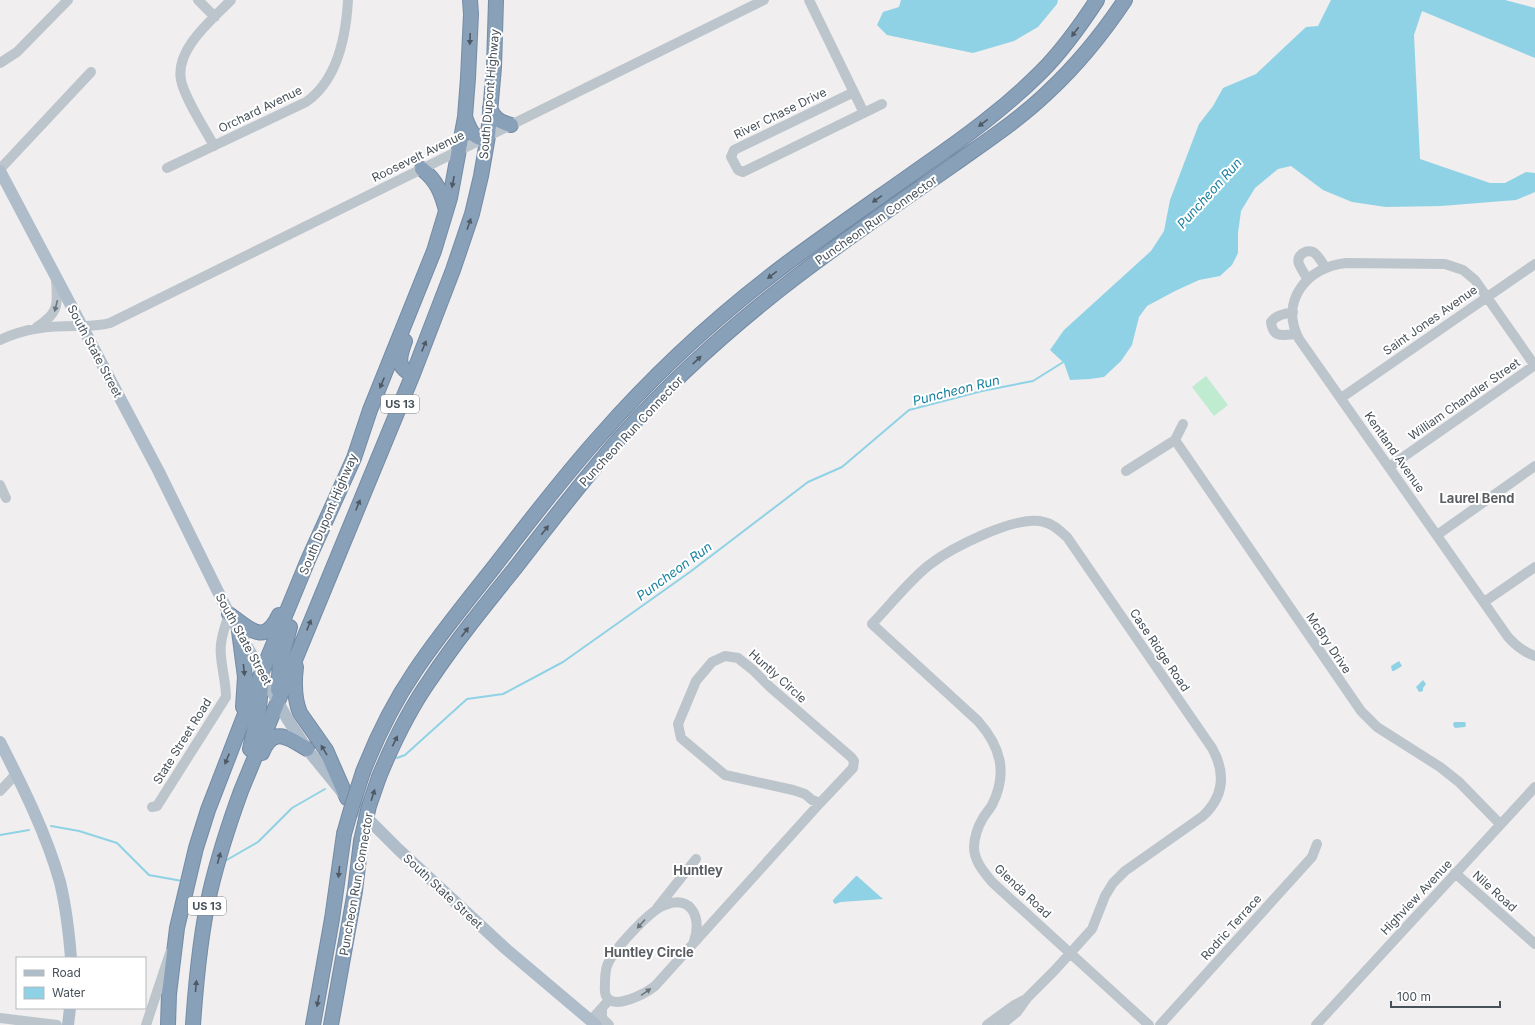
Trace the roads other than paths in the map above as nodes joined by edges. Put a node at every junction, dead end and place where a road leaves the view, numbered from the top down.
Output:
1 (68, 0) edge
2 (198, 0) edge
3 (231, 0) edge
4 (348, 0) edge
5 (470, 0) edge
6 (496, 0) edge
7 (762, 0) edge
8 (809, 0) edge
9 (1097, 0) edge
10 (1125, 0) edge
11 (215, 17) junction
12 (0, 63) edge
13 (91, 72) dead end
14 (854, 92) junction
15 (882, 104) dead end
16 (490, 108) junction
17 (864, 113) junction
18 (465, 117) junction
19 (511, 125) junction
20 (486, 138) junction
21 (214, 146) junction
22 (459, 150) junction
23 (166, 168) dead end
24 (422, 169) junction
25 (0, 170) edge
26 (446, 210) junction
27 (429, 263) junction
28 (1535, 264) edge
29 (1325, 268) junction
30 (56, 276) junction
31 (1307, 279) junction
32 (1487, 297) junction
33 (1293, 312) junction
34 (82, 326) junction
35 (36, 328) junction
36 (1296, 334) junction
37 (0, 340) edge
38 (1535, 366) edge
39 (413, 374) junction
40 (1341, 398) junction
41 (1184, 424) dead end
42 (1175, 440) junction
43 (354, 458) junction
44 (1535, 466) edge
45 (1389, 468) junction
46 (1126, 471) dead end
47 (0, 485) edge
48 (6, 498) dead end
49 (1437, 535) junction
50 (308, 560) junction
51 (1535, 567) edge
52 (1484, 602) junction
53 (229, 614) junction
54 (872, 624) joint
55 (239, 631) junction
56 (300, 648) junction
57 (1535, 656) edge
58 (262, 672) junction
59 (278, 701) junction
60 (242, 723) junction
61 (0, 742) edge
62 (307, 749) junction
63 (16, 774) junction
64 (1535, 787) edge
65 (0, 791) edge
66 (241, 791) junction
67 (347, 798) junction
68 (820, 803) junction
69 (152, 807) dead end
70 (1500, 824) junction
71 (223, 841) junction
72 (1317, 844) dead end
73 (696, 859) dead end
74 (1455, 874) junction
75 (656, 909) junction
76 (723, 911) junction
77 (694, 912) junction
78 (178, 928) junction
79 (694, 941) junction
80 (1535, 944) edge
81 (1071, 953) junction
82 (71, 957) edge
83 (1027, 998) junction
84 (609, 1000) junction
85 (602, 1008) junction
86 (70, 1009) edge
87 (0, 1018) edge
88 (594, 1023) edge
89 (57, 1025) edge
90 (68, 1025) edge
91 (146, 1025) edge
92 (168, 1025) edge
93 (193, 1025) edge
94 (313, 1025) edge
95 (331, 1025) edge
96 (609, 1025) edge
97 (988, 1025) edge
98 (1001, 1025) edge
99 (1149, 1025) edge
100 (1160, 1025) edge
101 (1316, 1025) edge

1 - 12 street
2 - 11 street
3 - 11 street
4 - 21 street, Orchard Avenue
5 -> 18 highway, South Dupont Highway / US 13
6 - 16 highway, South Dupont Highway / US 13
7 - 19 street, Roosevelt Avenue
8 - 14 street
9 -> 94 highway, Puncheon Run Connector, bridge
95 -> 10 highway, Puncheon Run Connector, bridge
11 - 21 street
13 - 25 street
14 - 17 street
14 - 17 street, River Chase Drive
15 - 17 street, River Chase Drive
16 - 19 highway
16 - 20 highway, South Dupont Highway / US 13
18 - 20 highway
18 - 22 highway, South Dupont Highway / US 13
19 - 20 street, Roosevelt Avenue
20 - 22 street, Roosevelt Avenue
39 -> 20 highway, South Dupont Highway / US 13
21 - 23 street, Orchard Avenue
22 - 24 street, Roosevelt Avenue
22 -> 26 highway, South Dupont Highway / US 13
24 - 26 highway
24 - 34 street, Roosevelt Avenue
25 - 30 main road, South State Street
26 - 27 highway, South Dupont Highway / US 13
27 - 39 highway
27 -> 43 highway, South Dupont Highway / US 13
28 - 32 street, Saint Jones Avenue
29 - 31 street, Kentland Avenue
29 - 31 street
29 - 32 street, Kentland Avenue
30 - 34 main road, South State Street
30 -> 35 street
31 - 33 street, Kentland Avenue
32 - 38 street, Kentland Avenue
32 - 40 street, Saint Jones Avenue
33 - 36 street, Kentland Avenue
33 - 36 street
34 - 35 street, Roosevelt Avenue
34 - 53 main road, South State Street
35 - 37 street, Roosevelt Avenue
36 - 40 street, Kentland Avenue
38 - 45 street, William Chandler Street
56 -> 39 highway, South Dupont Highway / US 13
40 - 45 street, Kentland Avenue
41 - 42 street
42 - 46 street
42 - 70 street, McBry Drive
43 - 50 highway, South Dupont Highway / US 13
43 - 59 highway
44 - 49 street
45 - 49 street, Kentland Avenue
47 - 48 street
49 - 52 street, Kentland Avenue
50 - 53 highway
50 - 58 highway, South Dupont Highway / US 13
51 - 52 street
52 - 57 street, Kentland Avenue
53 - 55 main road, South State Street
53 - 69 street, State Street Road
54 - 81 street, Glenda Road
54 - 81 street, Case Ridge Road
55 - 58 main road, South State Street
55 -> 60 highway
56 - 59 highway, South Dupont Highway / US 13
67 -> 56 highway
58 - 59 main road, South State Street
58 - 60 highway, South Dupont Highway / US 13
58 - 66 highway
59 - 62 main road, South State Street
59 - 66 highway, South Dupont Highway / US 13
60 -> 78 highway, South Dupont Highway / US 13
61 - 63 main road
62 - 67 main road, South State Street
62 - 71 highway
63 - 65 street
63 - 82 main road
64 - 70 street, Highview Avenue
66 - 71 highway, South Dupont Highway / US 13
67 - 88 main road, South State Street
68 - 68 street, Huntly Circle
68 - 76 street, Huntly Circle
70 - 74 street, Highview Avenue
93 -> 71 highway, South Dupont Highway / US 13
72 - 100 street, Rodric Terrace
73 - 75 street, Huntly Circle
74 - 80 street, Nile Road
74 - 101 street, Highview Avenue
75 - 77 street, Huntly Circle
75 -> 84 street, Huntly Circle
76 - 77 street, Huntly Circle
76 - 79 street, Huntly Circle
77 - 79 street
78 - 91 street
78 - 92 highway, South Dupont Highway / US 13
84 -> 79 street, Huntly Circle
81 - 83 street, Case Ridge Road
81 - 99 street, Glenda Road
83 - 97 street
83 - 98 street
84 - 85 street
85 - 88 street
85 - 96 street
86 - 90 main road
87 - 89 street

